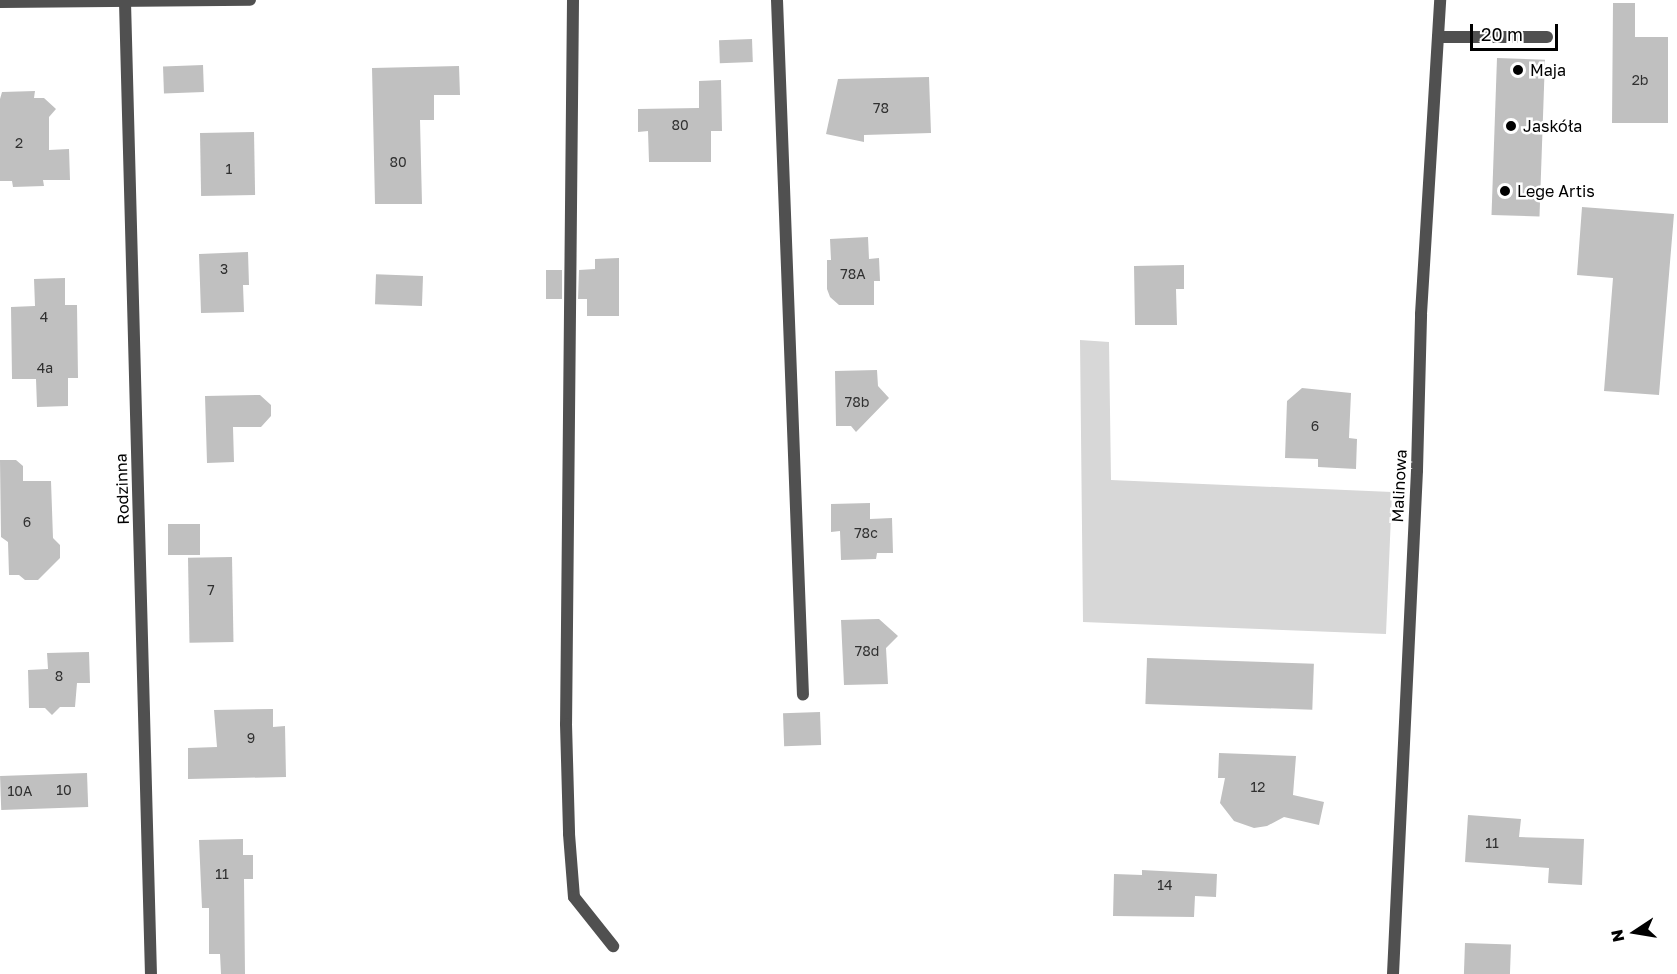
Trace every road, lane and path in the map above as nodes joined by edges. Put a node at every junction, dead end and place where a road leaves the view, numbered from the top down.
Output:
1 (250, 0) edge
2 (573, 0) edge
3 (777, 0) edge
4 (1440, 0) edge
5 (0, 2) edge
6 (125, 2) junction
7 (1438, 37) junction
8 (1547, 37) dead end
9 (803, 695) dead end
10 (613, 946) dead end
11 (151, 974) edge
12 (1393, 974) edge

1 - 6 street
2 - 10 street
3 - 9 street
4 - 7 street, Malinowa
5 - 6 street
6 - 11 street, Rodzinna
7 - 8 street
7 - 12 street, Malinowa

